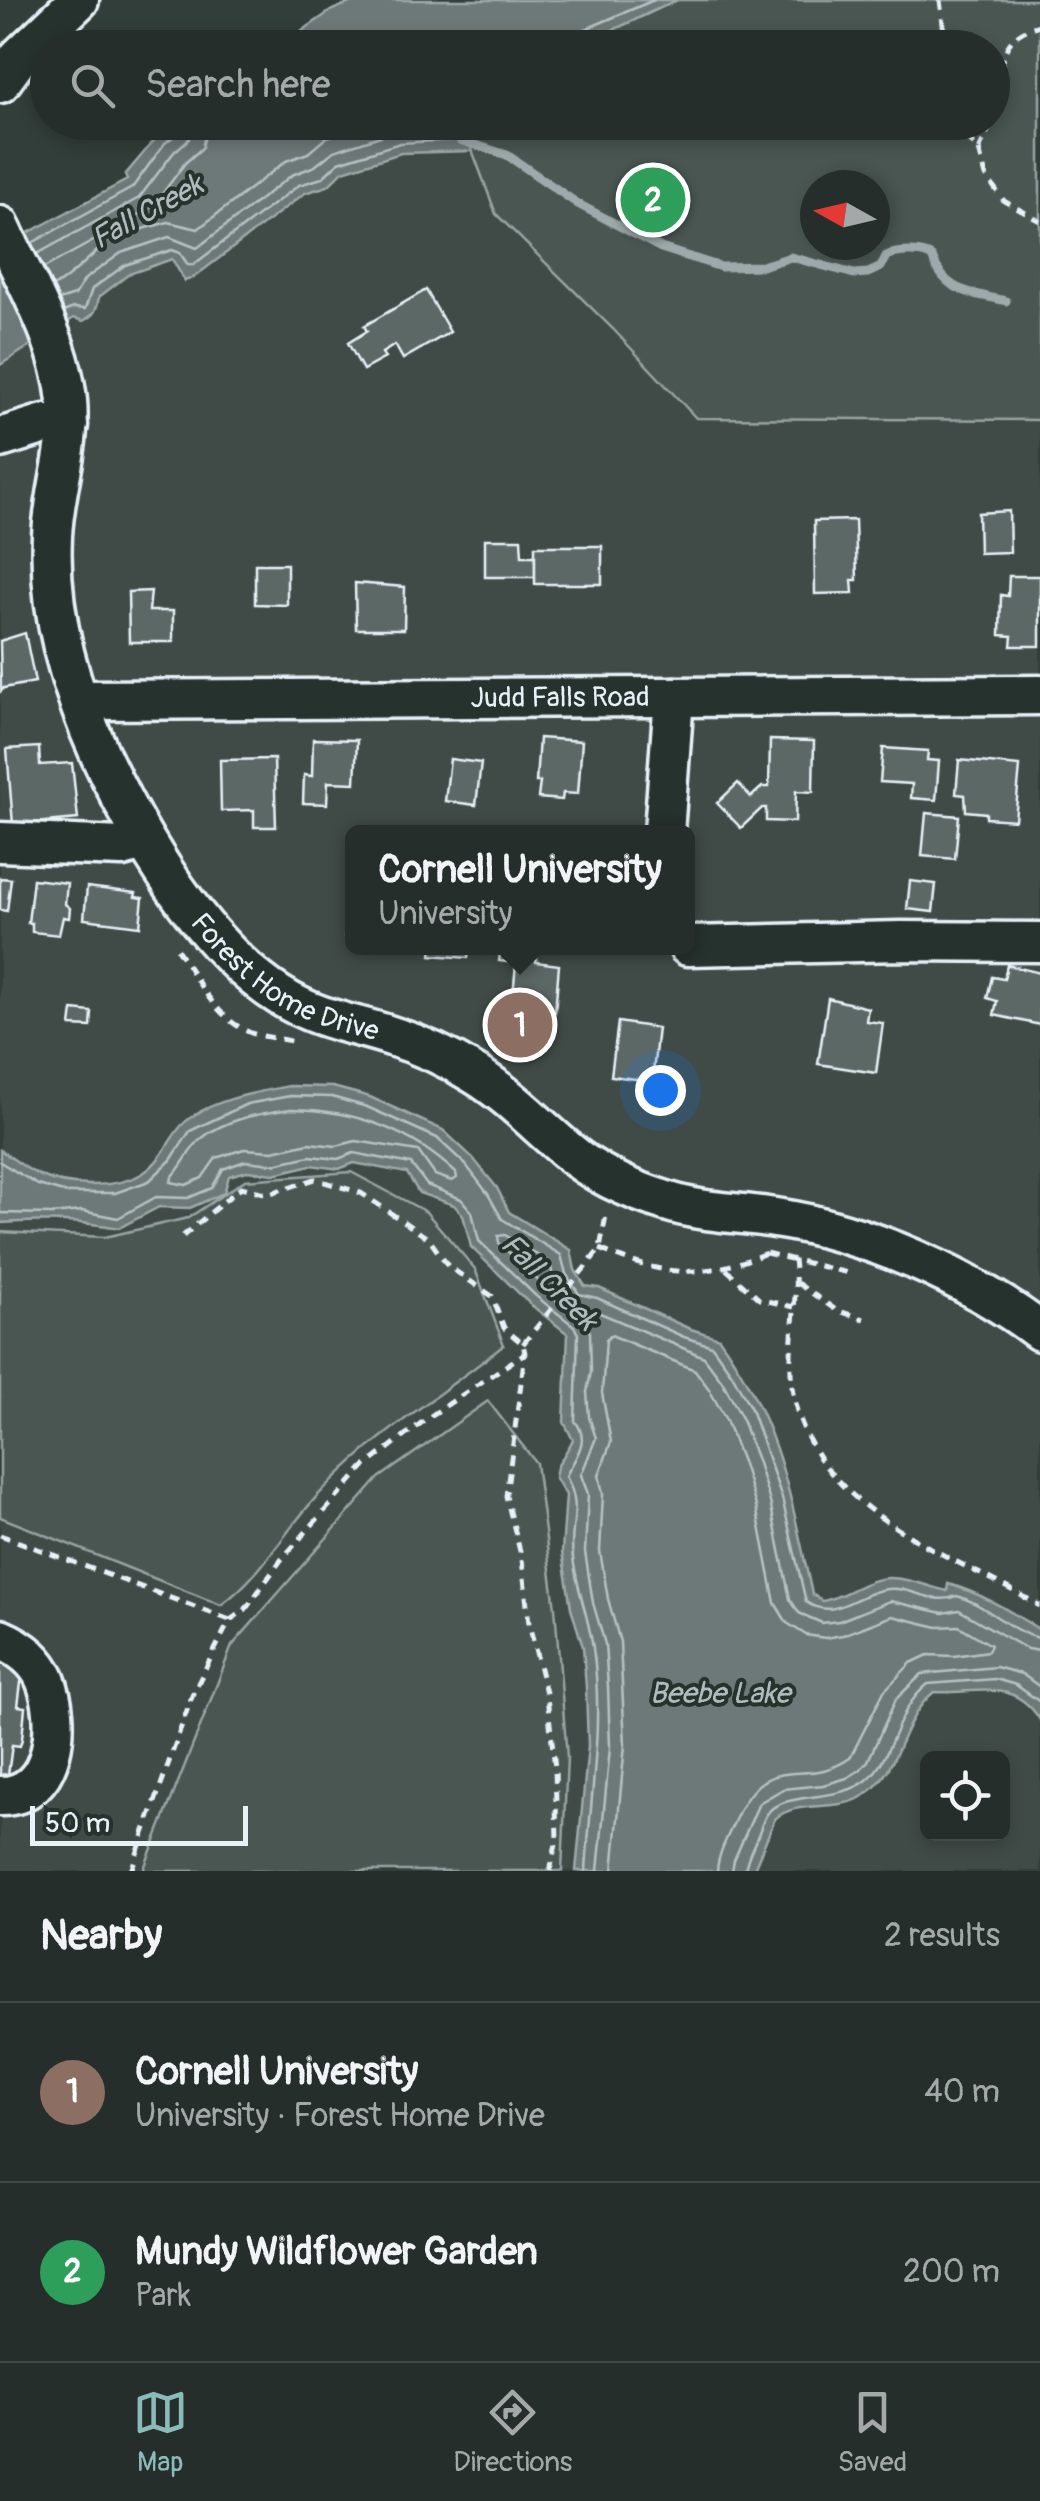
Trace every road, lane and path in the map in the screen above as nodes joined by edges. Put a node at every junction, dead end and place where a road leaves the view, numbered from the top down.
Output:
1 (79, 0) edge
2 (940, 0) edge
3 (1040, 25) edge
4 (48, 30) edge
5 (944, 30) edge
6 (1010, 43) edge
7 (30, 47) edge
8 (0, 83) edge
9 (969, 140) edge
10 (984, 140) edge
11 (979, 150) junction
12 (1040, 222) edge
13 (0, 226) edge
14 (68, 425) junction
15 (0, 438) edge
16 (1040, 695) edge
17 (674, 698) junction
18 (80, 700) junction
19 (665, 825) edge
20 (143, 841) junction
21 (0, 842) edge
22 (1040, 942) edge
23 (695, 946) edge
24 (621, 1216) dead end
25 (184, 1236) dead end
26 (747, 1249) dead end
27 (600, 1250) junction
28 (794, 1259) dead end
29 (726, 1269) junction
30 (797, 1283) junction
31 (794, 1307) junction
32 (864, 1319) dead end
33 (1037, 1321) edge
34 (523, 1344) junction
35 (525, 1352) junction
36 (0, 1535) edge
37 (1040, 1606) edge
38 (230, 1620) junction
39 (0, 1639) edge
40 (0, 1796) edge
41 (131, 1871) edge
42 (550, 1871) edge

1 - 4 street
2 - 5 path
3 - 6 path
7 - 8 street
9 - 11 path
10 - 11 path
11 - 12 path
13 - 14 street, Forest Home Drive
14 - 15 street
14 - 18 street, Forest Home Drive
16 - 17 street, Judd Falls Road
17 - 18 street, Judd Falls Road
17 - 19 street
18 - 20 street, Forest Home Drive
20 - 21 street
20 - 33 street, Forest Home Drive
22 - 23 street
24 - 27 path
25 - 34 path
26 - 29 path
27 - 29 path
27 - 34 path
28 - 30 path
29 - 31 path
30 - 31 path
30 - 32 path
31 - 37 path
34 - 35 path
35 - 38 path
35 - 42 path
36 - 38 path
38 - 41 path
39 - 40 street

